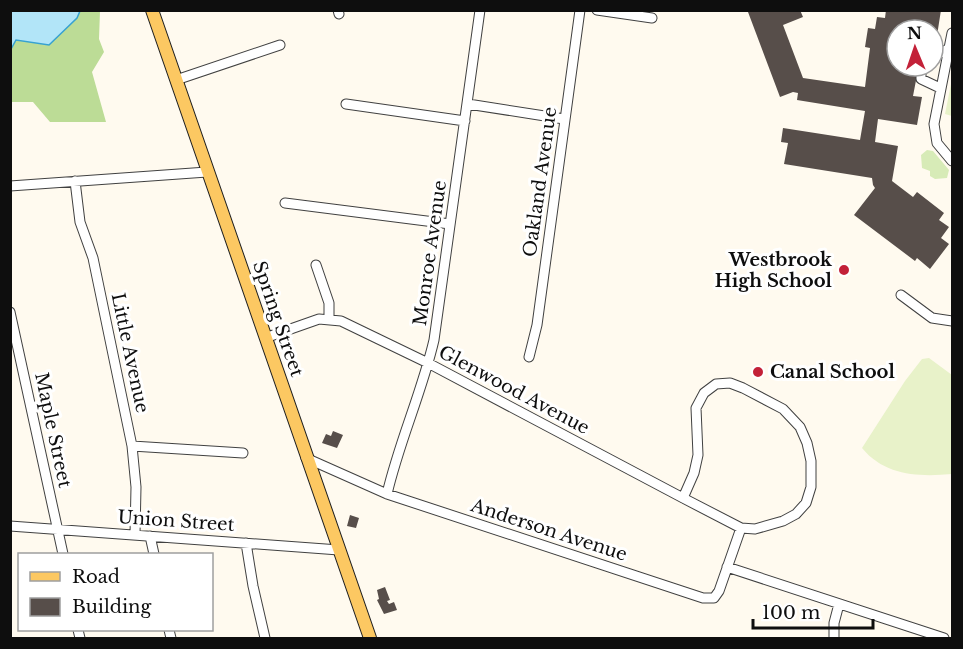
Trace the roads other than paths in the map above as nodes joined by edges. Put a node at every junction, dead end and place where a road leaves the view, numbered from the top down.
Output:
1 (152, 10) edge
2 (480, 10) edge
3 (580, 10) edge
4 (597, 10) edge
5 (652, 18) dead end
6 (952, 33) edge
7 (280, 45) dead end
8 (948, 49) junction
9 (945, 51) edge
10 (921, 78) edge
11 (176, 80) junction
12 (940, 88) junction
13 (346, 104) dead end
14 (468, 104) junction
15 (564, 119) junction
16 (465, 121) junction
17 (952, 161) edge
18 (207, 172) junction
19 (75, 181) junction
20 (10, 186) edge
21 (285, 202) dead end
22 (450, 224) junction
23 (316, 265) dead end
24 (901, 295) dead end
25 (10, 312) edge
26 (329, 319) junction
27 (952, 321) edge
28 (266, 338) junction
29 (529, 357) dead end
30 (428, 363) junction
31 (132, 446) junction
32 (243, 453) dead end
33 (306, 458) junction
34 (387, 495) junction
35 (683, 498) junction
36 (10, 526) edge
37 (741, 528) junction
38 (57, 529) junction
39 (135, 535) junction
40 (150, 536) junction
41 (246, 543) junction
42 (339, 549) junction
43 (63, 553) edge
44 (154, 553) edge
45 (727, 567) junction
46 (839, 604) junction
47 (266, 639) edge
48 (370, 639) edge
49 (834, 639) edge
50 (944, 639) edge

1 - 11 main road, Spring Street
2 - 14 street, Monroe Avenue
3 - 15 street, Oakland Avenue
4 - 5 street
6 - 8 street
7 - 11 street
8 - 9 street
8 - 12 street
10 - 12 street
11 - 18 main road, Spring Street
12 - 17 street
13 - 16 street
14 - 15 street
14 - 16 street, Monroe Avenue
15 - 29 street, Oakland Avenue
16 - 22 street, Monroe Avenue
18 - 19 street
18 - 28 main road, Spring Street
19 - 20 street
19 - 31 street, Little Avenue
21 - 22 street
22 - 30 street, Monroe Avenue
23 - 26 street
24 - 27 street
25 - 38 street, Maple Street
26 - 28 street
26 - 30 street, Glenwood Avenue
28 - 33 main road, Spring Street
30 - 34 street, Monroe Avenue
30 - 35 street, Glenwood Avenue
31 - 32 street
31 - 39 street, Little Avenue
33 - 34 street, Anderson Avenue
33 - 42 main road, Spring Street
34 - 45 street, Anderson Avenue
35 - 37 street, Glenwood Avenue
35 - 37 street
36 - 38 street, Union Street
37 - 45 street, Anderson Avenue
38 - 39 street, Union Street
38 - 43 street, Maple Street
39 - 40 street, Union Street
40 - 41 street, Union Street
40 - 44 street
41 - 42 street, Union Street
41 - 47 street
42 - 48 main road, Spring Street
45 - 46 street
46 - 49 street
46 - 50 street

